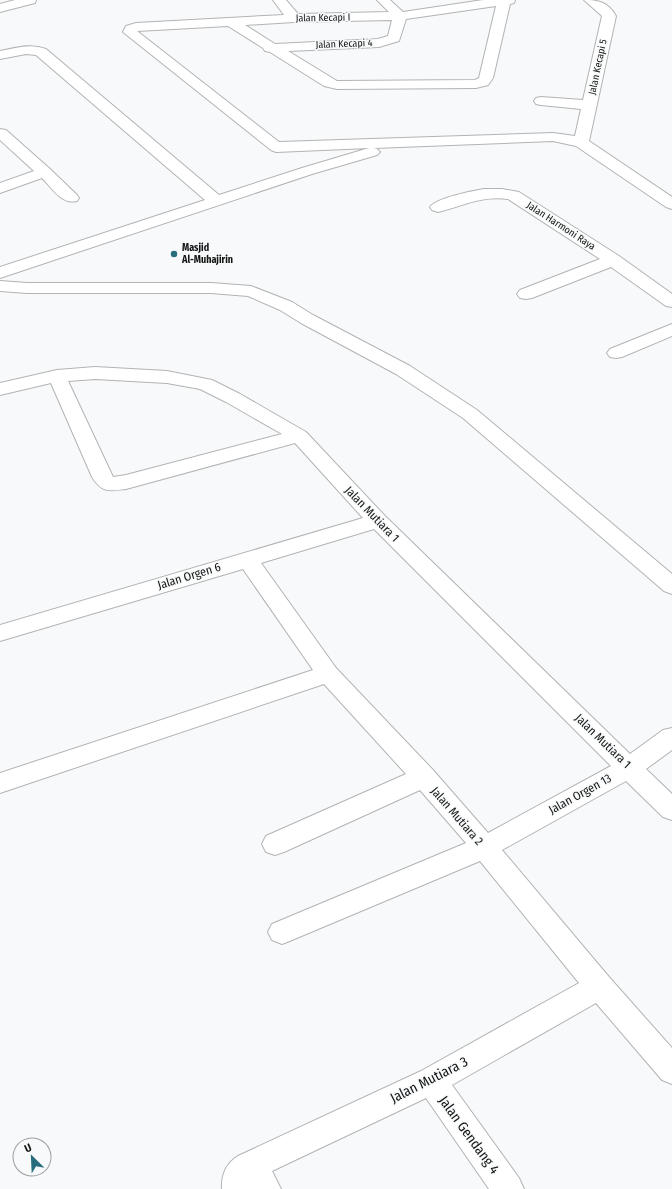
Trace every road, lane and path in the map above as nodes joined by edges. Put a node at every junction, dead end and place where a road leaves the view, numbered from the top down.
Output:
1 (30, 0) edge
2 (279, 0) edge
3 (383, 0) edge
4 (507, 0) edge
5 (590, 0) edge
6 (0, 8) edge
7 (400, 16) junction
8 (294, 18) junction
9 (231, 22) junction
10 (270, 48) junction
11 (0, 55) edge
12 (541, 100) dead end
13 (589, 105) junction
14 (0, 133) edge
15 (581, 142) junction
16 (400, 143) junction
17 (276, 147) junction
18 (45, 172) junction
19 (307, 172) junction
20 (0, 188) edge
21 (71, 198) dead end
22 (216, 201) junction
23 (672, 204) edge
24 (438, 207) dead end
25 (613, 260) junction
26 (0, 273) edge
27 (0, 286) edge
28 (526, 294) dead end
29 (672, 302) edge
30 (672, 329) edge
31 (616, 353) dead end
32 (57, 376) junction
33 (0, 389) edge
34 (298, 436) junction
35 (378, 521) junction
36 (247, 559) junction
37 (672, 586) edge
38 (0, 633) edge
39 (328, 674) junction
40 (672, 737) edge
41 (630, 767) junction
42 (424, 777) junction
43 (0, 783) edge
44 (672, 810) edge
45 (275, 844) dead end
46 (485, 847) junction
47 (282, 932) dead end
48 (599, 986) junction
49 (672, 1070) edge
50 (431, 1081) junction
51 (252, 1181) edge
52 (508, 1189) edge

1 - 6 street
2 - 8 street
3 - 7 street
4 - 7 street, Jalan Kecapi I
4 - 10 street
5 - 13 street, Jalan Kecapi 5
7 - 8 street, Jalan Kecapi I
7 - 10 street, Jalan Kecapi 4
8 - 9 street, Jalan Kecapi I
9 - 10 street
9 - 17 street, Jalan Kecapi I
11 - 22 street
12 - 13 street
13 - 15 street, Jalan Kecapi 5
14 - 18 street
15 - 16 street
15 - 23 street
16 - 17 street
16 - 19 street
17 - 19 street
18 - 20 street
18 - 21 street
19 - 22 street
22 - 26 street
24 - 25 street, Jalan Harmoni Raya
25 - 28 street
25 - 29 street, Jalan Harmoni Raya
27 - 37 street
30 - 31 street
32 - 33 street, Jalan Mutiara 1
32 - 34 street, Jalan Mutiara 1
32 - 34 street
34 - 35 street, Jalan Mutiara 1
35 - 36 street, Jalan Orgen 6
35 - 41 street, Jalan Mutiara 1
36 - 38 street, Jalan Orgen 6
36 - 39 street, Jalan Mutiara 2
39 - 42 street, Jalan Mutiara 2
39 - 43 street
40 - 41 street, Jalan Orgen 13
41 - 44 street, Jalan Mutiara 1
41 - 46 street, Jalan Orgen 13
42 - 45 street
42 - 46 street, Jalan Mutiara 2
46 - 47 street, Jalan Orgen 13
46 - 48 street, Jalan Mutiara 2
48 - 49 street, Jalan Mutiara 2
48 - 50 street, Jalan Mutiara 3
50 - 51 street, Jalan Mutiara 3
50 - 52 street, Jalan Gendang 4

